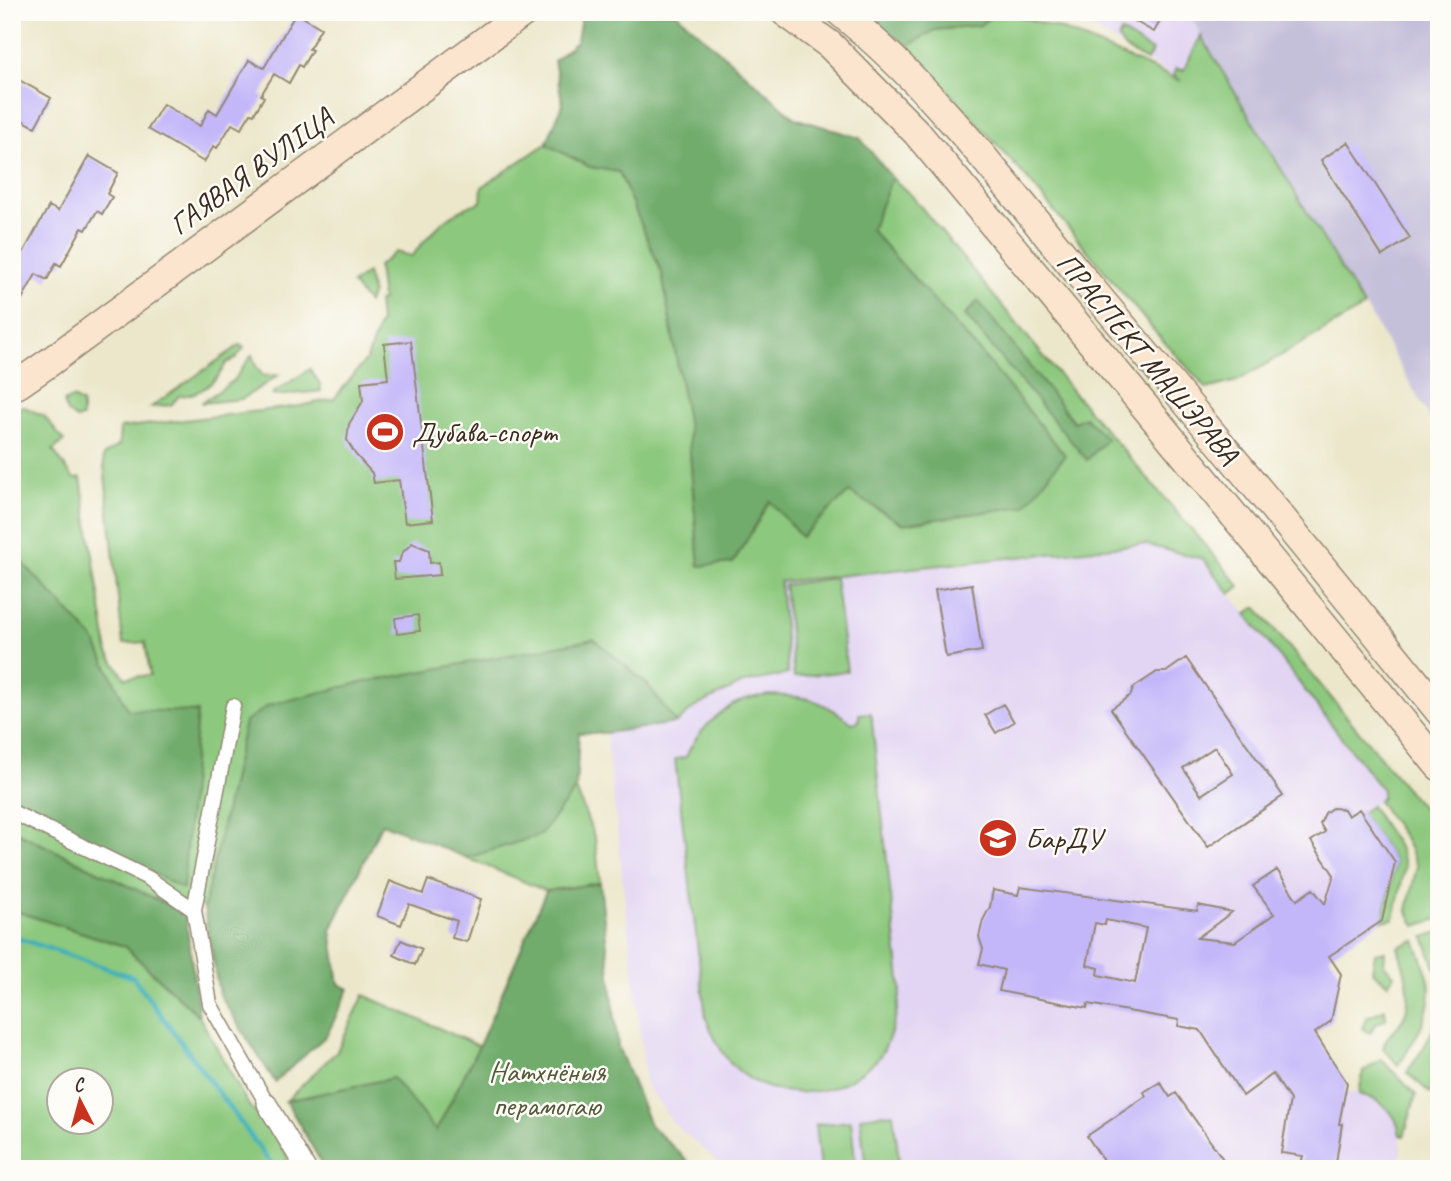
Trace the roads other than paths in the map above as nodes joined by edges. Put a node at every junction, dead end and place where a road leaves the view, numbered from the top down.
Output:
1 (524, 12) edge
2 (785, 12) edge
3 (841, 12) edge
4 (14, 385) edge
5 (233, 706) dead end
6 (1439, 710) edge
7 (1439, 766) edge
8 (12, 812) edge
9 (194, 910) junction
10 (267, 1104) joint
11 (306, 1169) edge

1 - 4 main road, ГАЯВАЯ ВУЛІЦА
2 - 7 main road, ПРАСПЕКТ МАШЭРАВА
3 - 6 main road, ПРАСПЕКТ МАШЭРАВА
5 - 9 street
8 - 9 street
9 - 10 street
10 - 11 street

